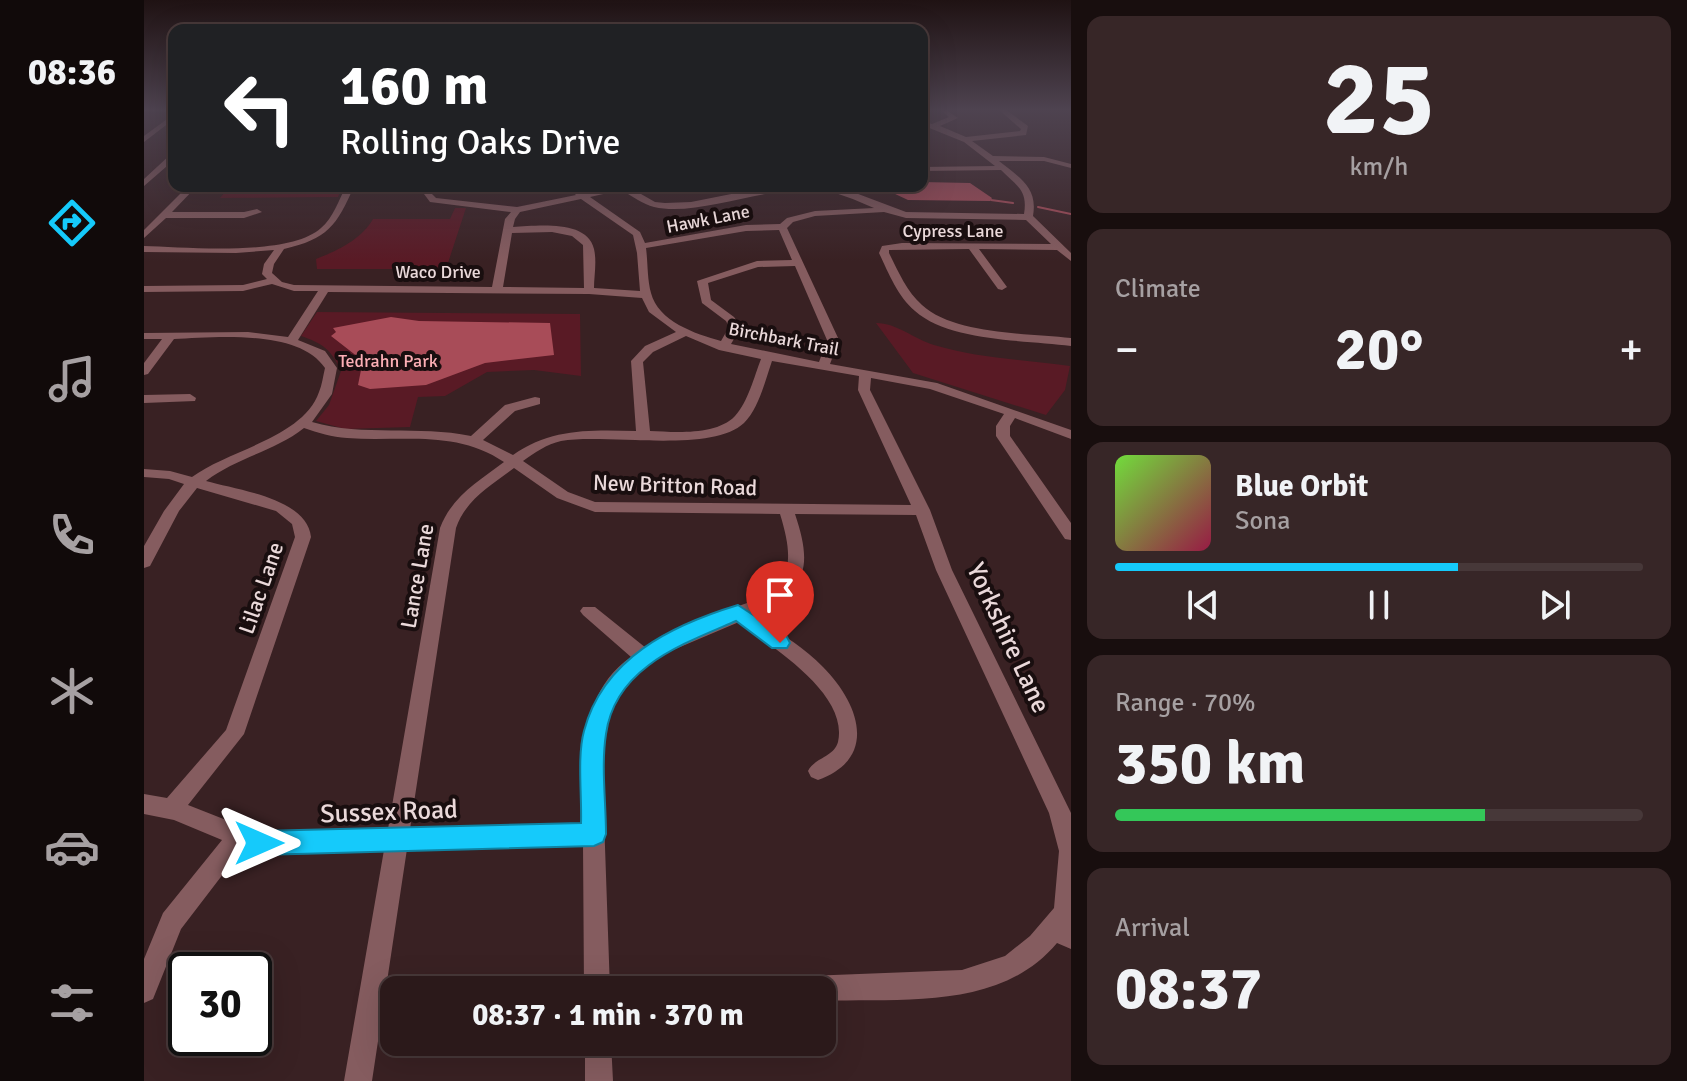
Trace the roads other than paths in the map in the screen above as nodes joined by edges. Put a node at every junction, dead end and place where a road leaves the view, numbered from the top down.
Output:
1 (993, 159) edge
2 (1049, 159) edge
3 (928, 161) edge
4 (168, 163) edge
5 (1071, 166) edge
6 (1002, 168) junction
7 (928, 169) edge
8 (937, 169) junction
9 (145, 182) edge
10 (187, 192) edge
11 (346, 192) edge
12 (429, 192) edge
13 (579, 192) edge
14 (592, 192) edge
15 (632, 192) edge
16 (757, 192) edge
17 (844, 192) edge
18 (582, 194) junction
19 (884, 209) junction
20 (517, 210) junction
21 (257, 212) dead end
22 (164, 215) junction
23 (1028, 217) junction
24 (782, 227) junction
25 (508, 230) junction
26 (144, 235) edge
27 (641, 246) junction
28 (971, 246) junction
29 (281, 247) junction
30 (1058, 247) junction
31 (144, 249) edge
32 (1071, 258) edge
33 (799, 263) junction
34 (273, 281) junction
35 (1002, 287) dead end
36 (144, 289) edge
37 (324, 290) junction
38 (497, 290) junction
39 (589, 291) junction
40 (646, 295) junction
41 (684, 333) junction
42 (144, 336) edge
43 (170, 336) junction
44 (293, 339) junction
45 (1071, 342) edge
46 (723, 347) junction
47 (769, 355) junction
48 (824, 365) junction
49 (144, 371) edge
50 (865, 373) junction
51 (190, 398) dead end
52 (144, 399) edge
53 (535, 401) dead end
54 (1011, 413) junction
55 (304, 424) junction
56 (643, 434) junction
57 (1071, 435) edge
58 (474, 441) junction
59 (516, 461) junction
60 (144, 473) edge
61 (194, 482) junction
62 (786, 509) junction
63 (922, 510) junction
64 (1071, 535) edge
65 (144, 562) edge
66 (589, 611) dead end
67 (738, 612) junction
68 (643, 656) junction
69 (818, 771) dead end
70 (144, 804) edge
71 (171, 809) junction
72 (594, 834) junction
73 (237, 838) junction
74 (397, 840) junction
75 (1070, 893) edge
76 (1062, 933) edge
77 (597, 976) edge
78 (836, 988) edge
79 (144, 990) edge
80 (598, 1056) edge
81 (358, 1081) edge
82 (599, 1081) edge

1 - 6 street
2 - 5 street
3 - 8 street
4 - 9 street
6 - 8 street
6 - 23 street
7 - 8 street
10 - 22 street
11 - 29 street
12 - 20 street
13 - 18 street
14 - 18 street
15 - 16 street
17 - 19 street
18 - 20 street
18 - 27 street
19 - 23 street
19 - 24 street, Hawk Lane
20 - 25 street
21 - 22 street
22 - 26 street
23 - 30 street
24 - 27 street, Hawk Lane
24 - 33 street
25 - 38 street
25 - 39 street
27 - 40 street
28 - 30 street, Cypress Lane
28 - 35 street
28 - 45 street, Cypress Lane
29 - 31 street
29 - 34 street
30 - 32 street
33 - 46 street
33 - 48 street
34 - 36 street
34 - 37 street, Waco Drive
37 - 38 street, Waco Drive
37 - 44 street
38 - 39 street, Waco Drive
39 - 40 street, Waco Drive
40 - 41 street, Birchbark Trail
41 - 46 street, Birchbark Trail
41 - 56 street
42 - 43 street
43 - 44 street
43 - 49 street
44 - 55 street
46 - 47 street, Birchbark Trail
47 - 48 street, Birchbark Trail
47 - 56 street, Lance Lane
48 - 50 street, Birchbark Trail
50 - 54 street, Birchbark Trail
50 - 63 street, Yorkshire Lane
51 - 52 street
53 - 58 street
54 - 57 street, Birchbark Trail
54 - 64 street
55 - 58 street, New Britton Road
55 - 61 street
56 - 59 street, Lance Lane
58 - 59 street, New Britton Road
59 - 62 street, New Britton Road
59 - 74 street, Lance Lane
60 - 61 street, Lilac Lane
61 - 65 street
61 - 71 street, Lilac Lane
62 - 63 street, New Britton Road
62 - 67 street
63 - 75 street, Yorkshire Lane
66 - 68 street
67 - 68 street
67 - 69 street
68 - 72 street
70 - 71 street, Sussex Road
71 - 73 street, Sussex Road
72 - 74 street, Sussex Road
72 - 77 street
73 - 74 street, Sussex Road
73 - 79 street
74 - 81 street, Lance Lane
75 - 76 street, Yorkshire Lane
76 - 78 street, Yorkshire Lane
80 - 82 street

